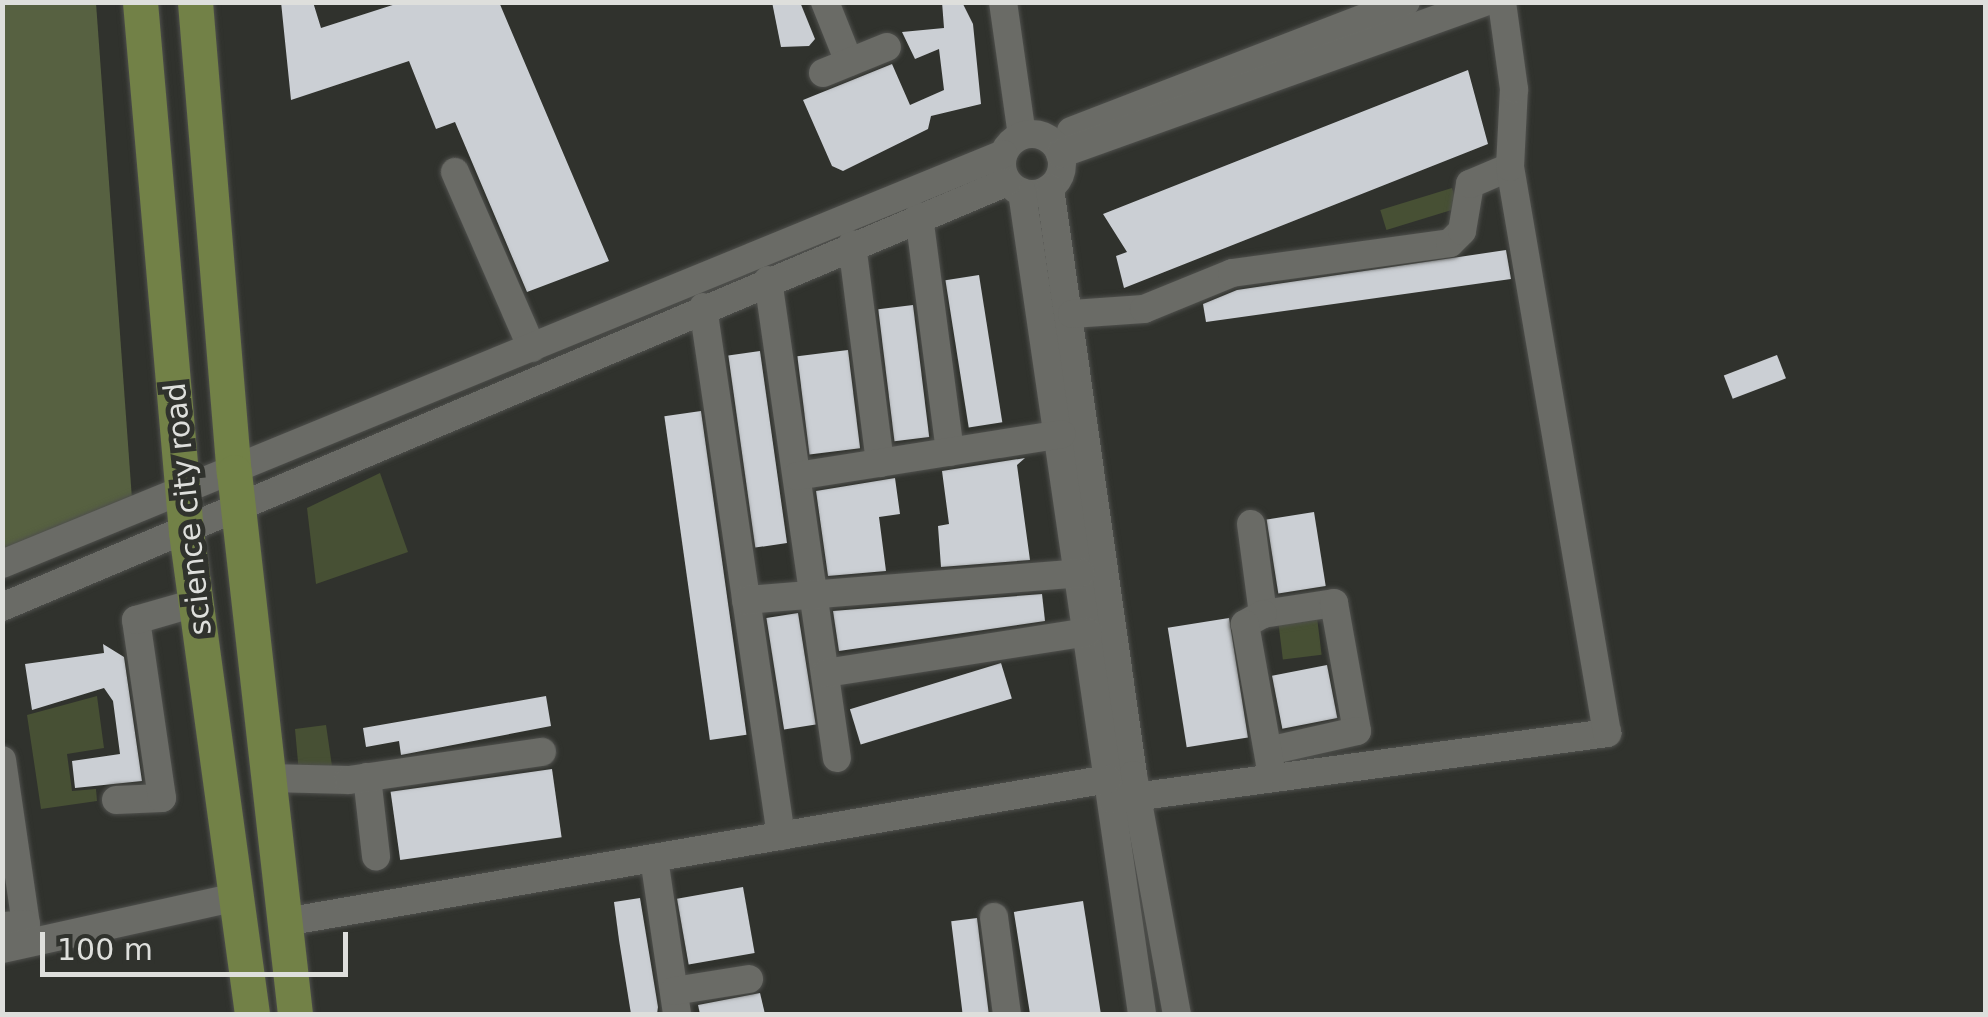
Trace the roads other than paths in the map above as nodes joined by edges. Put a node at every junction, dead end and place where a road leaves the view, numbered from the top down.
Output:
1 (140, 2) edge
2 (194, 2) edge
3 (825, 2) edge
4 (1003, 2) edge
5 (1406, 2) edge
6 (1485, 2) edge
7 (1502, 2) edge
8 (886, 47) dead end
9 (1030, 164) junction
10 (1510, 167) junction
11 (454, 172) dead end
12 (919, 216) junction
13 (852, 244) junction
14 (768, 280) junction
15 (703, 307) junction
16 (1072, 314) junction
17 (532, 348) junction
18 (1062, 434) junction
19 (950, 452) junction
20 (880, 463) junction
21 (797, 476) junction
22 (186, 488) junction
23 (236, 488) junction
24 (1251, 524) dead end
25 (186, 532) junction
26 (2, 564) edge
27 (1081, 573) junction
28 (1347, 591) dead end
29 (815, 594) junction
30 (746, 600) junction
31 (195, 603) junction
32 (2, 607) edge
33 (1263, 614) junction
34 (1088, 632) junction
35 (826, 672) junction
36 (542, 752) dead end
37 (837, 758) dead end
38 (2, 760) edge
39 (1270, 765) junction
40 (1370, 765) junction
41 (367, 777) junction
42 (269, 778) junction
43 (1119, 792) junction
44 (116, 800) dead end
45 (781, 836) junction
46 (376, 856) dead end
47 (654, 858) junction
48 (236, 896) junction
49 (994, 917) dead end
50 (285, 922) junction
51 (2, 926) edge
52 (2, 950) edge
53 (749, 978) dead end
54 (675, 1003) edge
55 (252, 1014) edge
56 (296, 1014) edge
57 (1007, 1014) edge
58 (1142, 1014) edge
59 (1177, 1014) edge

1 - 22 main road, science city road
2 - 23 main road
3 - 8 street
4 - 9 street
5 - 9 street
6 - 9 street
7 - 10 street
9 - 12 street
9 - 16 street
9 - 17 street
9 - 18 street
10 - 16 street
10 - 40 street
11 - 17 street
12 - 13 street
12 - 19 street
13 - 14 street
13 - 20 street
14 - 15 street
14 - 21 street
15 - 23 street
15 - 30 street
16 - 43 street
17 - 23 street
18 - 19 street
18 - 27 street
19 - 20 street
20 - 21 street
21 - 29 street
22 - 23 street
22 - 25 main road, science city road
22 - 26 street
23 - 25 street
23 - 42 main road
24 - 33 street
25 - 31 main road, science city road
25 - 32 street
27 - 29 street
27 - 34 street
28 - 40 street
29 - 30 street
29 - 35 street
30 - 45 street
31 - 44 street
31 - 48 main road, science city road
33 - 39 street
33 - 39 street
34 - 35 street
34 - 43 street
35 - 37 street
36 - 41 street
38 - 51 street
39 - 40 street
39 - 43 street
41 - 42 street
41 - 46 street
42 - 50 main road
43 - 45 street
43 - 58 street
43 - 59 street
45 - 47 street
47 - 50 street
47 - 54 street
48 - 52 street
48 - 55 main road, science city road
49 - 57 street
50 - 56 main road
53 - 54 street

